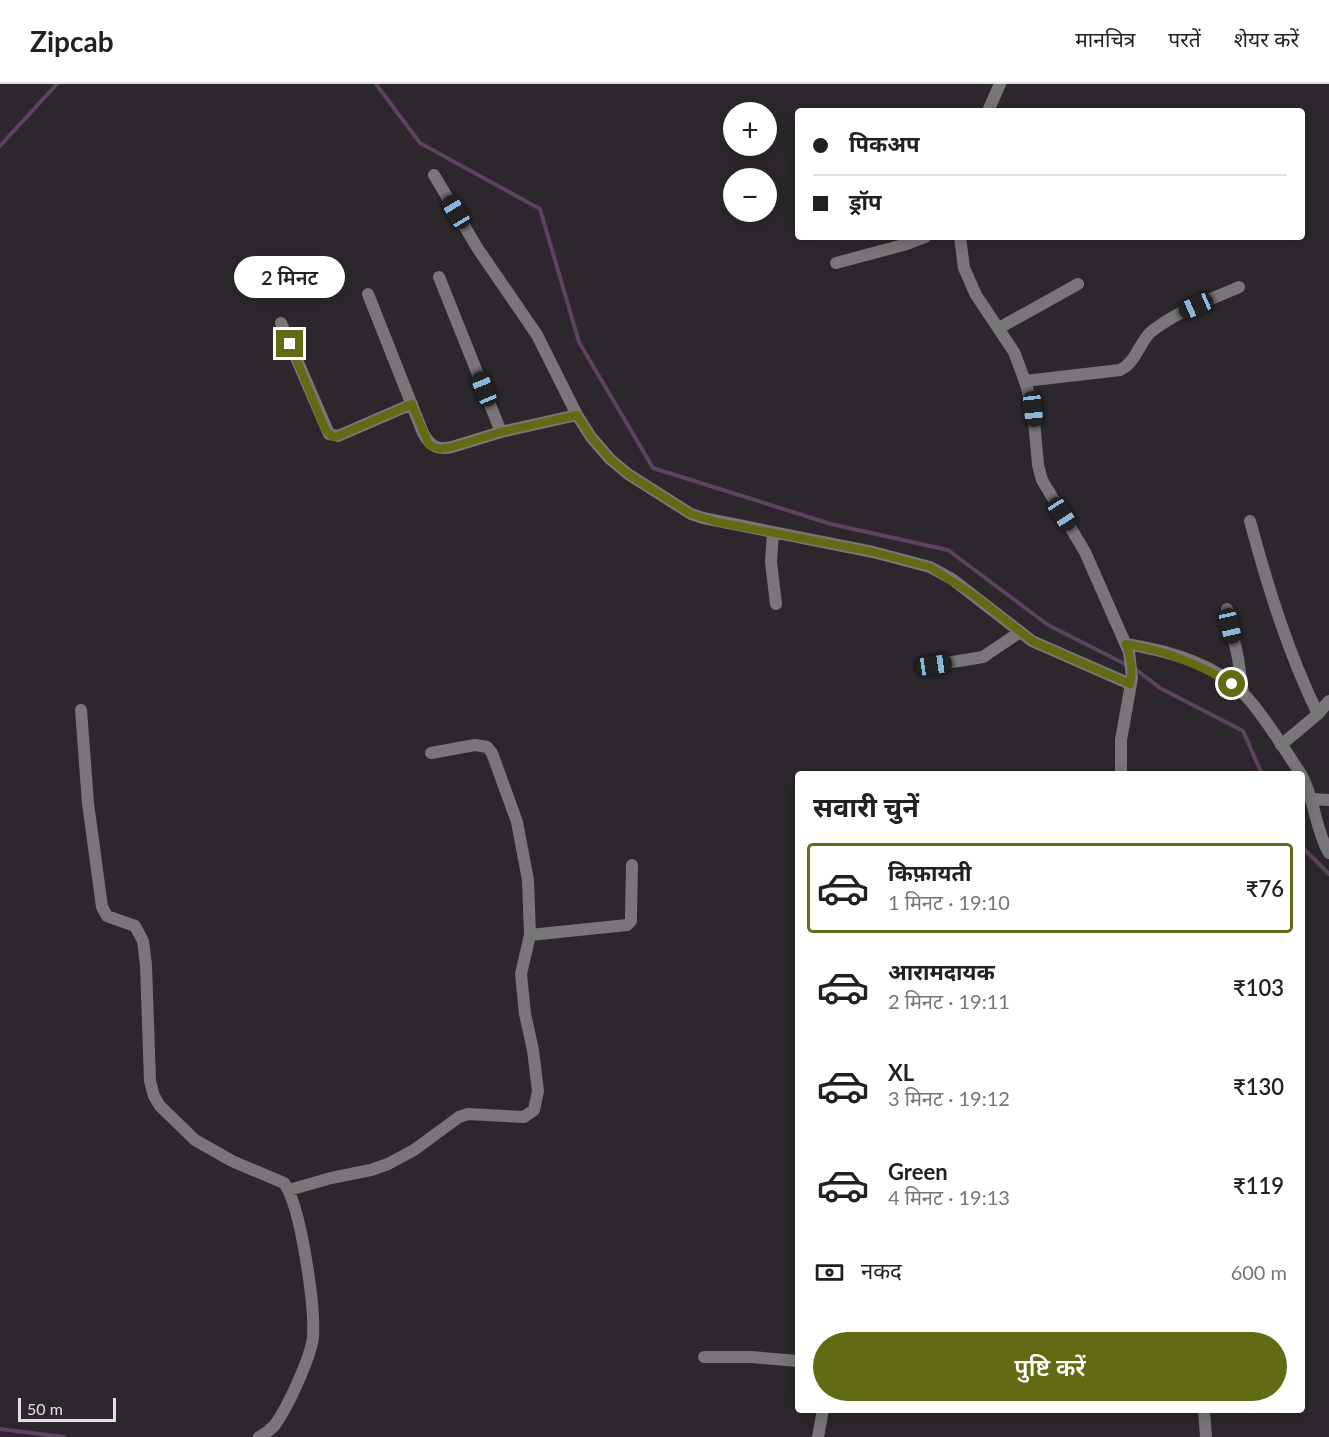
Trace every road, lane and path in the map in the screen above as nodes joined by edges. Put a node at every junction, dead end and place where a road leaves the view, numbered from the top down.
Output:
1 (1000, 84) edge
2 (989, 108) edge
3 (434, 176) dead end
4 (917, 240) edge
5 (960, 240) edge
6 (836, 263) dead end
7 (439, 277) dead end
8 (1078, 284) dead end
9 (1239, 287) dead end
10 (368, 294) dead end
11 (281, 322) dead end
12 (999, 328) junction
13 (1026, 381) junction
14 (412, 404) junction
15 (577, 415) junction
16 (501, 432) junction
17 (1250, 521) dead end
18 (772, 533) junction
19 (776, 604) dead end
20 (1227, 609) dead end
21 (1020, 632) junction
22 (1128, 648) junction
23 (934, 665) dead end
24 (1131, 681) junction
25 (1242, 693) junction
26 (1329, 701) edge
27 (81, 710) dead end
28 (1318, 714) junction
29 (1281, 745) junction
30 (431, 753) dead end
31 (1121, 771) edge
32 (1298, 771) edge
33 (1305, 784) edge
34 (1312, 799) junction
35 (1329, 800) edge
36 (1329, 853) edge
37 (632, 865) dead end
38 (530, 935) junction
39 (289, 1190) junction
40 (704, 1357) dead end
41 (795, 1362) edge
42 (822, 1413) edge
43 (1204, 1413) edge
44 (259, 1437) edge
45 (818, 1437) edge
46 (1206, 1437) edge

1 - 2 street
3 - 15 street
4 - 6 street
5 - 12 street
7 - 16 street
8 - 12 street
9 - 13 street
10 - 14 street
11 - 14 street
12 - 13 street
13 - 22 street
14 - 16 street
15 - 16 street
15 - 18 street
17 - 28 street
18 - 19 street
18 - 21 street
20 - 25 street
21 - 23 street
21 - 24 street
22 - 24 street
22 - 25 street
24 - 31 street
25 - 29 street
26 - 28 street
27 - 39 street
28 - 29 street
29 - 32 street
30 - 38 street
33 - 34 street
34 - 35 street
34 - 36 street
37 - 38 street
38 - 39 street
39 - 44 street
40 - 41 street
42 - 45 street
43 - 46 street

